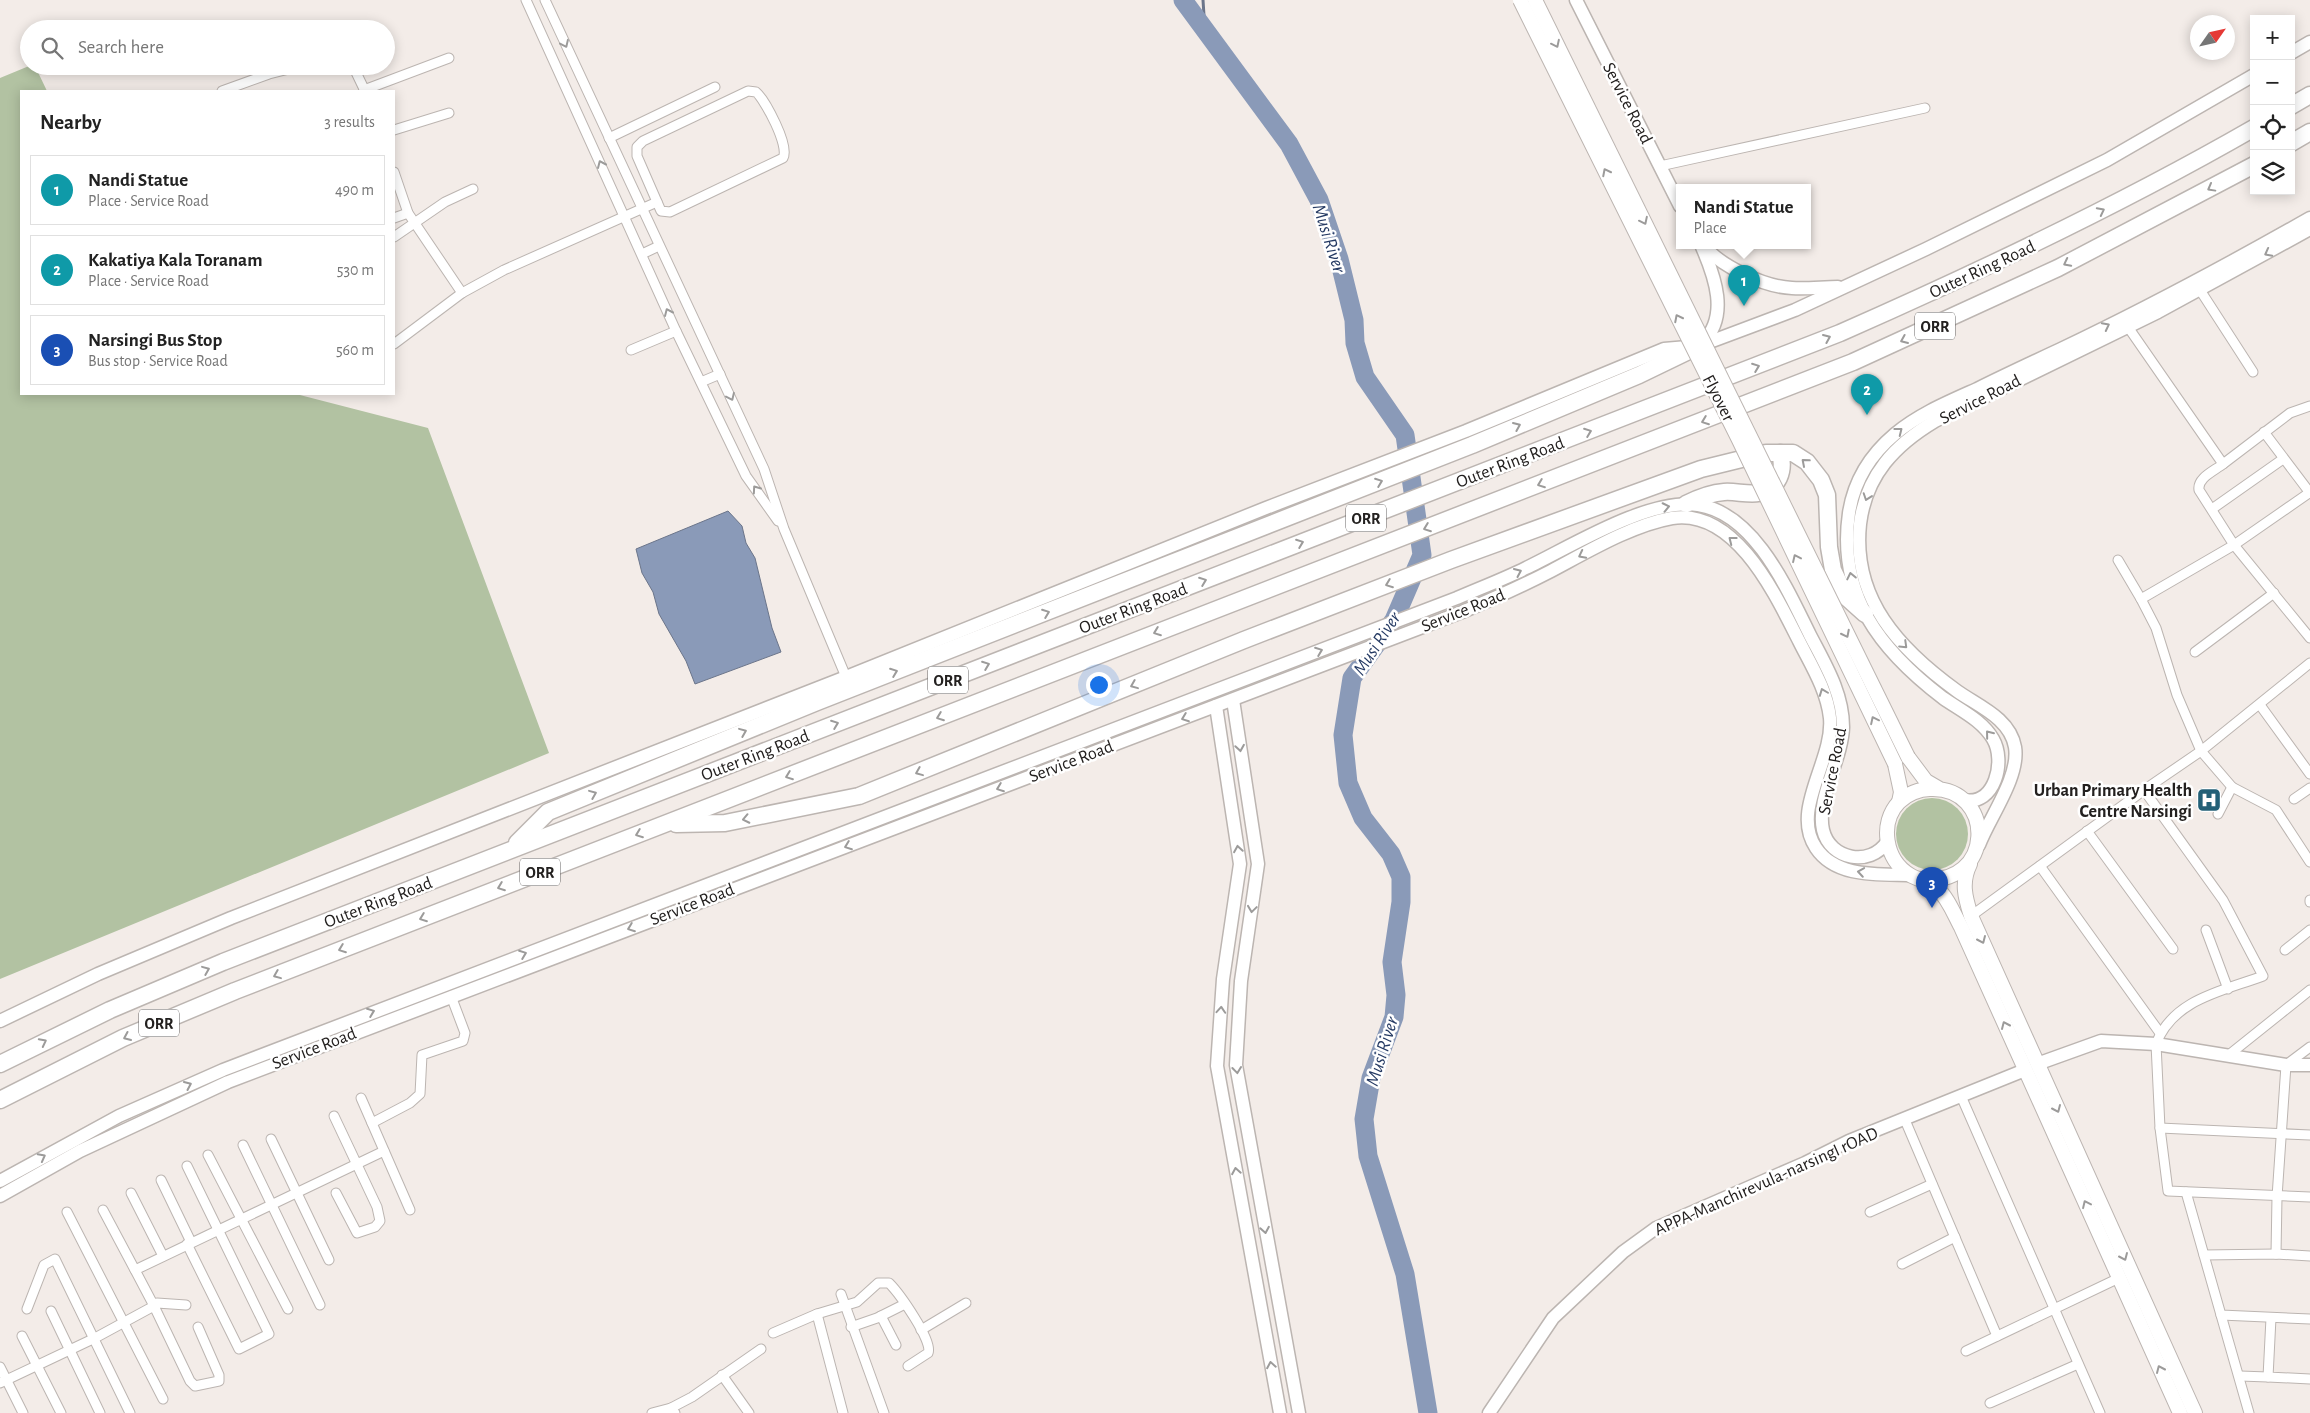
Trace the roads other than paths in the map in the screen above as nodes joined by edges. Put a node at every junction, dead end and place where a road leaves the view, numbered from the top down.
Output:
1 (526, 0) edge
2 (544, 0) edge
3 (1520, 0) edge
4 (1535, 0) edge
5 (1576, 0) edge
6 (552, 16) junction
7 (536, 23) junction
8 (2310, 42) edge
9 (2295, 51) edge
10 (449, 58) dead end
11 (266, 75) edge
12 (357, 75) edge
13 (2250, 77) edge
14 (716, 87) dead end
15 (225, 90) edge
16 (364, 90) edge
17 (2310, 95) edge
18 (2293, 105) edge
19 (1925, 108) dead end
20 (597, 112) junction
21 (449, 113) dead end
22 (581, 120) junction
23 (395, 130) edge
24 (2250, 130) edge
25 (2310, 132) edge
26 (608, 138) junction
27 (2295, 141) edge
28 (1660, 166) junction
29 (2250, 166) edge
30 (395, 175) edge
31 (650, 186) junction
32 (472, 189) dead end
33 (634, 192) junction
34 (1676, 198) edge
35 (657, 202) junction
36 (642, 209) junction
37 (408, 213) junction
38 (625, 216) junction
39 (395, 218) edge
40 (2310, 218) edge
41 (414, 222) junction
42 (2310, 229) edge
43 (395, 236) edge
44 (659, 246) junction
45 (1704, 249) edge
46 (1707, 249) edge
47 (642, 254) junction
48 (1843, 286) junction
49 (2200, 290) junction
50 (462, 293) junction
51 (2128, 327) junction
52 (676, 331) junction
53 (395, 343) edge
54 (1699, 346) junction
55 (631, 350) dead end
56 (2253, 372) dead end
57 (720, 374) junction
58 (701, 382) junction
59 (2310, 406) edge
60 (2264, 432) junction
61 (1469, 438) junction
62 (1780, 453) junction
63 (2283, 459) junction
64 (2223, 464) junction
65 (2308, 488) edge
66 (1686, 504) junction
67 (2212, 508) junction
68 (784, 529) junction
69 (2234, 545) junction
70 (2118, 560) dead end
71 (2274, 593) junction
72 (2141, 599) junction
73 (1865, 614) junction
74 (2310, 638) edge
75 (2195, 652) dead end
76 (2310, 663) edge
77 (846, 677) junction
78 (1233, 700) junction
79 (2260, 705) junction
80 (1216, 706) junction
81 (2201, 751) junction
82 (2310, 774) edge
83 (2232, 787) junction
84 (1938, 788) junction
85 (2310, 788) edge
86 (2144, 790) junction
87 (2294, 799) dead end
88 (1964, 800) junction
89 (1899, 802) junction
90 (2218, 814) dead end
91 (665, 824) junction
92 (2087, 831) junction
93 (1887, 842) junction
94 (512, 849) junction
95 (1974, 856) junction
96 (2310, 862) edge
97 (2040, 866) junction
98 (1916, 877) junction
99 (1971, 916) junction
100 (2206, 930) dead end
101 (2310, 930) edge
102 (2173, 950) dead end
103 (2285, 950) dead end
104 (2228, 989) junction
105 (2310, 990) edge
106 (451, 996) junction
107 (0, 1021) edge
108 (2158, 1038) junction
109 (2310, 1047) edge
110 (2230, 1054) junction
111 (0, 1064) edge
112 (2286, 1065) junction
113 (2310, 1065) edge
114 (2031, 1067) junction
115 (1961, 1096) junction
116 (361, 1098) dead end
117 (0, 1100) edge
118 (334, 1116) dead end
119 (1905, 1120) junction
120 (372, 1123) junction
121 (2160, 1128) junction
122 (2282, 1134) junction
123 (2310, 1135) edge
124 (271, 1139) dead end
125 (243, 1145) dead end
126 (384, 1151) junction
127 (208, 1155) dead end
128 (356, 1164) junction
129 (186, 1166) dead end
130 (161, 1180) dead end
131 (0, 1181) edge
132 (1932, 1184) junction
133 (296, 1192) junction
134 (2186, 1192) junction
135 (131, 1193) dead end
136 (336, 1193) dead end
137 (0, 1196) edge
138 (2277, 1197) junction
139 (2310, 1197) edge
140 (271, 1203) junction
141 (103, 1210) dead end
142 (410, 1210) dead end
143 (67, 1212) dead end
144 (1870, 1212) dead end
145 (240, 1218) junction
146 (217, 1229) junction
147 (1955, 1237) junction
148 (189, 1243) junction
149 (2276, 1254) junction
150 (2204, 1255) junction
151 (163, 1256) junction
152 (2310, 1256) edge
153 (329, 1260) dead end
154 (1902, 1264) dead end
155 (134, 1270) junction
156 (2119, 1278) junction
157 (841, 1294) dead end
158 (966, 1303) dead end
159 (905, 1304) junction
160 (186, 1305) dead end
161 (320, 1305) dead end
162 (154, 1306) junction
163 (845, 1306) junction
164 (2054, 1308) junction
165 (27, 1309) dead end
166 (288, 1309) dead end
167 (51, 1311) dead end
168 (817, 1314) junction
169 (2221, 1315) junction
170 (881, 1316) junction
171 (2271, 1318) junction
172 (2310, 1319) edge
173 (125, 1322) junction
174 (198, 1327) dead end
175 (851, 1327) junction
176 (921, 1330) junction
177 (773, 1333) dead end
178 (22, 1336) dead end
179 (1997, 1336) junction
180 (94, 1338) junction
181 (896, 1344) dead end
182 (761, 1349) dead end
183 (70, 1350) junction
184 (1966, 1351) dead end
185 (2078, 1364) junction
186 (36, 1366) junction
187 (908, 1366) dead end
188 (0, 1367) edge
189 (722, 1375) junction
190 (2240, 1376) junction
191 (2268, 1377) junction
192 (2310, 1380) edge
193 (3, 1382) edge
194 (163, 1399) dead end
195 (1990, 1403) dead end
196 (673, 1410) edge
197 (23, 1413) edge
198 (61, 1413) edge
199 (100, 1413) edge
200 (130, 1413) edge
201 (652, 1413) edge
202 (750, 1413) edge
203 (843, 1413) edge
204 (884, 1413) edge
205 (1280, 1413) edge
206 (1299, 1413) edge
207 (1488, 1413) edge
208 (2100, 1413) edge
209 (2180, 1413) edge
210 (2195, 1413) edge
211 (2249, 1413) edge

1 - 7 street
2 - 6 street
89 -> 3 main road, Flyover, bridge
4 -> 84 main road, Flyover, bridge
5 - 28 main road, Service Road
6 - 7 street
6 -> 20 street
7 - 22 street
8 - 9 main road
10 - 16 street
11 - 15 street
12 - 16 street
13 - 48 main road
14 - 26 street
17 - 18 highway
19 - 28 street
20 - 22 street
20 - 26 street
21 - 23 street
38 -> 22 street
94 -> 24 highway, Outer Ring Road / ORR
25 - 27 highway
26 - 33 street
28 - 34 main road, Service Road
29 -> 91 highway, Outer Ring Road / ORR
30 - 37 street
31 - 33 street
31 - 35 street
31 - 35 street
32 - 41 street
33 - 36 street
35 - 36 street
36 - 38 street
36 - 44 street
37 - 39 street
37 - 41 street
38 - 47 street
38 - 50 street
73 -> 40 main road, Service Road
41 - 43 street
41 - 50 street
42 -> 49 main road, Service Road
44 - 47 street
44 - 57 street
45 - 54 main road
46 - 48 main road
52 -> 47 street
48 - 54 main road
49 - 51 main road, Service Road
49 - 56 street
50 - 53 street
51 - 64 street
51 -> 95 main road, Service Road
52 - 55 street
52 - 58 street
54 - 61 highway
57 - 58 street
57 -> 68 street
68 -> 58 street
59 - 60 street
60 - 63 street
60 - 64 street
61 - 77 main road
94 -> 61 highway
62 - 66 highway
73 -> 62 highway
62 -> 91 highway
63 - 65 street
63 - 67 street
64 - 67 street
65 - 69 street
66 - 93 main road, Service Road
131 -> 66 main road, Service Road
67 - 69 street
68 - 77 street
69 - 71 street
69 - 72 street
70 - 72 street
71 - 74 street
71 - 75 street
72 - 81 street
88 -> 73 main road, Service Road
76 - 79 street
77 - 107 main road
78 - 80 main road, Service Road
98 -> 78 main road, Service Road
78 -> 206 main road
79 - 81 street
79 - 82 street
80 -> 106 main road, Service Road
205 -> 80 main road
81 - 83 street
81 - 86 street
83 - 90 street
83 - 96 street
84 - 88 main road
84 - 89 main road
85 - 87 street
86 - 92 street
86 - 104 street
88 - 95 main road
89 - 93 main road
91 -> 117 highway, Outer Ring Road / ORR
92 - 97 street
92 - 102 street
93 - 98 main road
111 -> 94 highway, Outer Ring Road / ORR
95 - 98 main road
95 - 99 main road
97 - 99 street
97 - 108 street
114 -> 98 main road
99 -> 114 main road
100 - 104 street
101 - 103 street
104 - 108 street
105 - 110 street
106 - 120 street
106 - 137 main road, Service Road
108 - 110 main road, APPA-Manchirevula-narsingI rOAD
108 - 114 main road, APPA-Manchirevula-narsingI rOAD
108 - 121 street
109 - 112 street
110 - 112 main road, APPA-Manchirevula-narsingI rOAD
112 - 113 main road, APPA-Manchirevula-narsingI rOAD
112 - 122 street
114 - 115 main road, APPA-Manchirevula-narsingI rOAD
156 -> 114 main road
114 -> 210 main road
115 - 119 main road, APPA-Manchirevula-narsingI rOAD
115 - 164 street
116 - 120 street
118 - 128 street
119 - 132 street
119 - 207 main road, APPA-Manchirevula-narsingI rOAD
120 - 126 street
121 - 122 street
121 - 134 street
122 - 123 street
122 - 138 street
124 - 133 street
125 - 140 street
126 - 128 street
126 - 142 street
127 - 145 street
128 - 133 street
128 - 136 street
129 - 146 street
130 - 148 street
132 - 144 street
132 - 147 street
133 - 140 street
133 - 153 street
134 - 138 street
134 - 150 street
135 - 151 street
138 - 139 street
138 - 149 street
140 - 145 street
140 - 161 street
141 - 155 street
143 - 173 street
145 - 146 street
145 - 166 street
146 - 148 street
146 - 148 street
147 - 154 street
147 - 179 street
148 - 151 street
149 - 150 street
149 - 152 street
150 - 169 street
151 - 155 street
155 - 162 street
156 - 164 street
209 -> 156 main road
157 - 163 street
158 - 176 street
159 - 163 street
159 - 170 street
159 - 176 street
160 - 162 street
162 - 173 street
162 - 174 street
163 - 168 street
163 - 175 street
164 - 179 street
164 - 185 street
165 - 180 street
167 - 183 street
168 - 177 street
168 - 203 street
169 - 171 street
169 - 190 street
170 - 175 street
170 - 181 street
171 - 172 street
171 - 191 street
173 - 180 street
173 - 194 street
175 - 204 street
176 - 187 street
178 - 186 street
179 - 184 street
180 - 183 street
180 - 200 street
182 - 189 street
183 - 186 street
183 - 199 street
185 - 195 street
185 - 208 street
186 - 193 street
186 - 198 street
188 - 193 street
189 - 196 street
189 - 202 street
190 - 191 street
190 - 211 street
191 - 192 street
193 - 197 street
196 - 201 street

